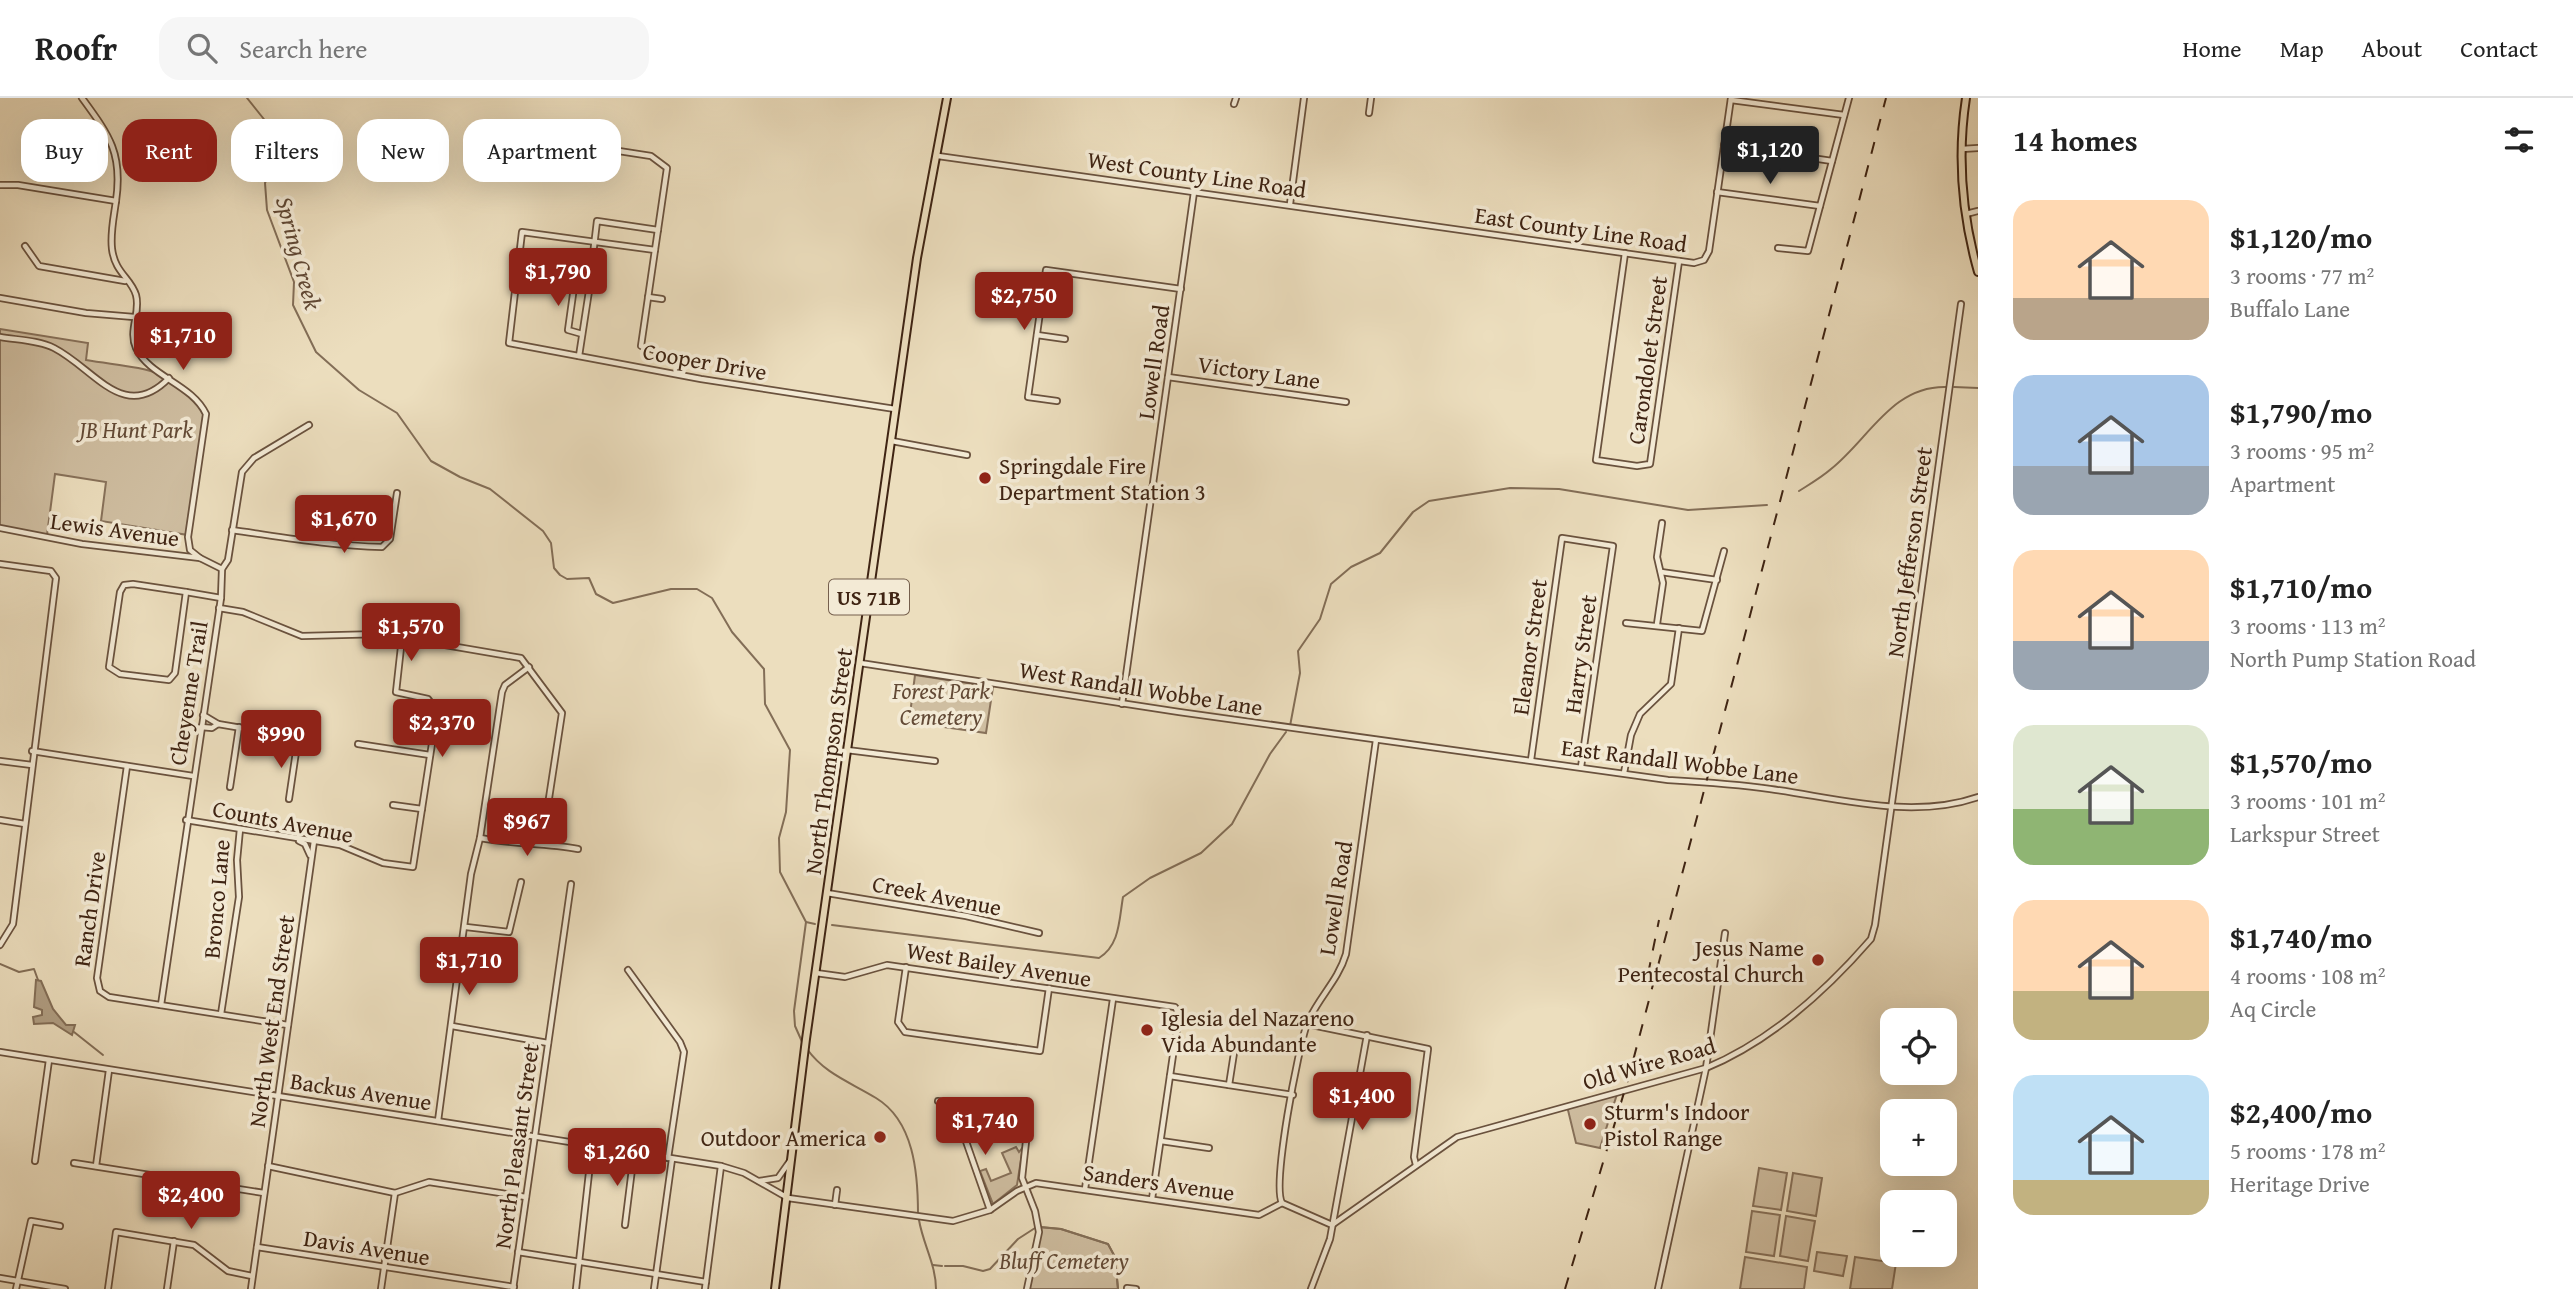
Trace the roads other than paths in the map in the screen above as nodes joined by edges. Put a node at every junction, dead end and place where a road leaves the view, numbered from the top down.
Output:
1 (82, 98) edge
2 (947, 98) edge
3 (1304, 98) edge
4 (1371, 98) edge
5 (1849, 98) edge
6 (1966, 98) edge
7 (1731, 99) edge
8 (1369, 113) dead end
9 (1844, 115) junction
10 (1724, 145) junction
11 (1978, 148) edge
12 (1961, 149) junction
13 (621, 151) edge
14 (938, 156) junction
15 (1832, 161) junction
16 (0, 185) edge
17 (1194, 192) junction
18 (1717, 192) junction
19 (116, 201) junction
20 (1290, 204) junction
21 (1819, 206) junction
22 (1978, 211) edge
23 (1965, 215) junction
24 (1452, 228) joint
25 (658, 230) junction
26 (595, 242) junction
27 (25, 246) dead end
28 (1778, 248) dead end
29 (655, 250) junction
30 (1625, 253) junction
31 (1679, 261) junction
32 (1978, 272) edge
33 (583, 278) junction
34 (126, 281) junction
35 (1181, 289) junction
36 (648, 297) junction
37 (0, 298) edge
38 (662, 299) dead end
39 (1961, 304) dead end
40 (134, 317) junction
41 (582, 334) junction
42 (1037, 335) junction
43 (0, 337) edge
44 (1065, 339) dead end
45 (654, 350) dead end
46 (579, 356) junction
47 (1168, 377) junction
48 (169, 378) junction
49 (1057, 401) dead end
50 (1346, 402) dead end
51 (896, 409) junction
52 (309, 425) dead end
53 (892, 441) junction
54 (968, 455) dead end
55 (397, 493) dead end
56 (1662, 523) dead end
57 (0, 528) edge
58 (232, 530) junction
59 (1562, 538) joint
60 (1724, 551) dead end
61 (200, 558) junction
62 (0, 564) edge
63 (222, 569) junction
64 (1660, 572) junction
65 (1717, 580) junction
66 (186, 592) junction
67 (221, 598) junction
68 (219, 608) junction
69 (1626, 623) dead end
70 (1657, 624) junction
71 (1679, 628) junction
72 (402, 638) junction
73 (860, 663) junction
74 (529, 667) junction
75 (1122, 704) junction
76 (203, 715) junction
77 (218, 724) junction
78 (201, 727) junction
79 (239, 727) junction
80 (1376, 740) junction
81 (358, 744) dead end
82 (847, 750) junction
83 (32, 751) junction
84 (430, 755) junction
85 (1531, 760) junction
86 (0, 761) edge
87 (935, 761) dead end
88 (32, 765) junction
89 (127, 766) junction
90 (1581, 767) junction
91 (1624, 773) junction
92 (192, 776) junction
93 (230, 787) dead end
94 (1978, 797) edge
95 (289, 799) dead end
96 (393, 805) dead end
97 (1890, 806) junction
98 (422, 809) junction
99 (0, 820) edge
100 (186, 820) junction
101 (25, 824) junction
102 (240, 830) junction
103 (292, 838) junction
104 (480, 838) junction
105 (314, 841) junction
106 (542, 844) junction
107 (578, 849) dead end
108 (311, 859) junction
109 (521, 881) dead end
110 (571, 884) dead end
111 (827, 893) junction
112 (466, 927) junction
113 (1039, 933) dead end
114 (1725, 933) dead end
115 (0, 944) edge
116 (906, 967) junction
117 (628, 970) dead end
118 (816, 973) junction
119 (1049, 988) junction
120 (1113, 999) junction
121 (161, 1004) junction
122 (221, 1014) junction
123 (1307, 1024) junction
124 (288, 1025) junction
125 (452, 1026) junction
126 (1367, 1035) junction
127 (548, 1043) junction
128 (0, 1052) edge
129 (1234, 1053) dead end
130 (49, 1060) junction
131 (1706, 1068) junction
132 (109, 1070) junction
133 (1170, 1076) junction
134 (1229, 1085) junction
135 (1293, 1094) junction
136 (278, 1096) junction
137 (937, 1101) dead end
138 (965, 1106) junction
139 (438, 1121) junction
140 (535, 1137) junction
141 (1161, 1141) junction
142 (592, 1146) junction
143 (1209, 1148) dead end
144 (634, 1153) junction
145 (792, 1157) junction
146 (670, 1159) junction
147 (35, 1161) dead end
148 (74, 1163) dead end
149 (1416, 1165) junction
150 (96, 1166) junction
151 (268, 1166) junction
152 (721, 1167) junction
153 (758, 1181) junction
154 (1025, 1186) junction
155 (1085, 1189) junction
156 (837, 1190) dead end
157 (396, 1193) junction
158 (264, 1194) junction
159 (526, 1197) junction
160 (788, 1198) junction
161 (1152, 1199) junction
162 (1282, 1203) junction
163 (835, 1205) junction
164 (990, 1210) junction
165 (625, 1225) dead end
166 (1332, 1225) junction
167 (60, 1226) dead end
168 (174, 1241) junction
169 (257, 1247) junction
170 (518, 1252) junction
171 (580, 1261) junction
172 (384, 1267) junction
173 (656, 1273) junction
174 (252, 1276) junction
175 (0, 1278) edge
176 (17, 1281) junction
177 (706, 1282) junction
178 (514, 1288) edge
179 (1127, 1288) edge
180 (16, 1289) edge
181 (65, 1289) edge
182 (108, 1289) edge
183 (167, 1289) edge
184 (250, 1289) edge
185 (381, 1289) edge
186 (576, 1289) edge
187 (654, 1289) edge
188 (705, 1289) edge
189 (775, 1289) edge
190 (1027, 1289) edge
191 (1136, 1289) edge
192 (1311, 1289) edge
193 (1658, 1289) edge

1 - 19 street
2 - 14 main road, US 71B
3 - 20 street
4 - 8 street
5 - 9 street
6 - 12 main road
7 - 9 street
7 - 10 street
9 - 15 street
10 - 15 street
10 - 18 street
11 - 12 street
12 - 23 main road
13 - 25 street
14 - 17 street, West County Line Road
14 - 51 main road, North Thompson Street / US 71B
15 - 21 street
16 - 19 street
17 - 20 street, West County Line Road
17 - 35 street, Lowell Road
18 - 21 street
18 - 31 street, East County Line Road
19 - 34 street
20 - 24 street, West County Line Road
21 - 28 street
22 - 23 street
23 - 32 main road
24 - 30 street, East County Line Road
25 - 26 street
25 - 29 street
26 - 29 street
26 - 33 street
26 - 46 street, Cooper Drive
27 - 34 street
29 - 36 street
30 - 31 street, East County Line Road
30 - 31 street, Carondolet Street
33 - 41 street
33 - 41 street
34 - 40 street
35 - 42 street
35 - 47 street, Lowell Road
36 - 38 street
36 - 45 street
37 - 40 street
39 - 97 street, North Jefferson Street
40 - 48 street
41 - 46 street
42 - 44 street
42 - 49 street
43 - 48 street
46 - 51 street, Cooper Drive
47 - 50 street, Victory Lane
47 - 75 street, Lowell Road
48 - 61 street
51 - 53 main road, North Thompson Street / US 71B
52 - 58 street, Cheyenne Trail
53 - 54 street
53 - 73 main road, North Thompson Street / US 71B
55 - 58 street
56 - 64 street
57 - 61 street, Lewis Avenue
58 - 63 street, Cheyenne Trail
59 - 85 street, Eleanor Street
59 - 90 street, Harry Street
60 - 65 street
61 - 63 street, Lewis Avenue
62 - 83 street
63 - 67 street, Cheyenne Trail
64 - 65 street
64 - 70 street
65 - 71 street
66 - 66 street
66 - 67 street
67 - 68 street, Cheyenne Trail
68 - 72 street
68 - 76 street, Cheyenne Trail
69 - 70 street
70 - 71 street
71 - 91 street
72 - 74 street
72 - 84 street
73 - 75 street, West Randall Wobbe Lane
73 - 82 main road, North Thompson Street / US 71B
74 - 104 street
74 - 106 street
75 - 80 street, West Randall Wobbe Lane
76 - 77 street
76 - 78 street, Cheyenne Trail
77 - 78 street
77 - 79 street
78 - 92 street, Cheyenne Trail
79 - 93 street
79 - 95 street
80 - 85 street, East Randall Wobbe Lane
80 - 123 street, Lowell Road
81 - 84 street
82 - 87 street
82 - 111 main road, North Thompson Street / US 71B
83 - 88 street
83 - 89 street
84 - 98 street
85 - 90 street, East Randall Wobbe Lane
86 - 88 street
88 - 101 street
89 - 92 street
89 - 121 street, Ranch Drive
90 - 91 street, East Randall Wobbe Lane
91 - 97 street, East Randall Wobbe Lane
92 - 100 street, Cheyenne Trail
94 - 97 street, East Randall Wobbe Lane
96 - 98 street
97 - 131 street, Old Wire Road
98 - 105 street, Counts Avenue
99 - 101 street
100 - 102 street, Counts Avenue
100 - 121 street, Cheyenne Trail
101 - 115 street
102 - 103 street, Counts Avenue
102 - 122 street, Bronco Lane
103 - 105 street, Counts Avenue
103 - 108 street
104 - 106 street
104 - 112 street
105 - 108 street, North West End Street
106 - 107 street
108 - 124 street, North West End Street
109 - 112 street
110 - 127 street, North Pleasant Street
111 - 113 street, Creek Avenue
111 - 118 main road, North Thompson Street / US 71B
112 - 125 street
114 - 131 street
116 - 118 street, West Bailey Avenue
116 - 119 street, West Bailey Avenue
116 - 119 street
117 - 146 street
118 - 145 main road, North Thompson Street / US 71B
119 - 120 street, West Bailey Avenue
120 - 133 street, West Bailey Avenue
120 - 155 street
121 - 122 street, Ranch Drive
122 - 124 street, Ranch Drive
123 - 126 street
123 - 135 street, Lowell Road
124 - 136 street, North West End Street
125 - 127 street
125 - 139 street
126 - 149 street
126 - 166 street
127 - 140 street, North Pleasant Street
128 - 130 street, Backus Avenue
129 - 134 street
130 - 132 street, Backus Avenue
130 - 147 street
131 - 149 street, Old Wire Road
131 - 193 street
132 - 136 street, Backus Avenue
132 - 150 street
133 - 134 street
133 - 141 street
134 - 135 street
135 - 162 street, Lowell Road
136 - 139 street, Backus Avenue
136 - 151 street, North West End Street
137 - 138 street
138 - 154 street
138 - 164 street
139 - 140 street, Backus Avenue
140 - 142 street, Backus Avenue
140 - 159 street, North Pleasant Street
141 - 143 street
141 - 161 street
142 - 144 street, Backus Avenue
142 - 171 street
144 - 146 street, Backus Avenue
144 - 165 street
145 - 153 street
145 - 160 main road, North Thompson Street / US 71B
146 - 152 street, Backus Avenue
146 - 173 street
148 - 150 street
149 - 166 street, Old Wire Road
150 - 158 street
151 - 157 street
151 - 158 street, North West End Street
152 - 153 street, Backus Avenue
152 - 177 street
153 - 160 street, Backus Avenue
154 - 155 street, Sanders Avenue
154 - 164 street
154 - 190 street
155 - 161 street, Sanders Avenue
156 - 163 street
157 - 159 street
157 - 172 street
158 - 169 street, North West End Street
159 - 170 street, North Pleasant Street
160 - 163 street
160 - 189 main road, North Thompson Street / US 71B
161 - 162 street, Sanders Avenue
162 - 166 street
163 - 164 street
166 - 192 street
167 - 176 street
168 - 174 street
168 - 182 street
168 - 183 street
169 - 172 street, Davis Avenue
169 - 174 street, North West End Street
170 - 171 street
170 - 178 street, North Pleasant Street
171 - 173 street
171 - 186 street
172 - 178 street, Davis Avenue
172 - 185 street
173 - 177 street
173 - 187 street
174 - 184 street, North West End Street
175 - 176 street
176 - 180 street
176 - 181 street
177 - 188 street
179 - 191 street

